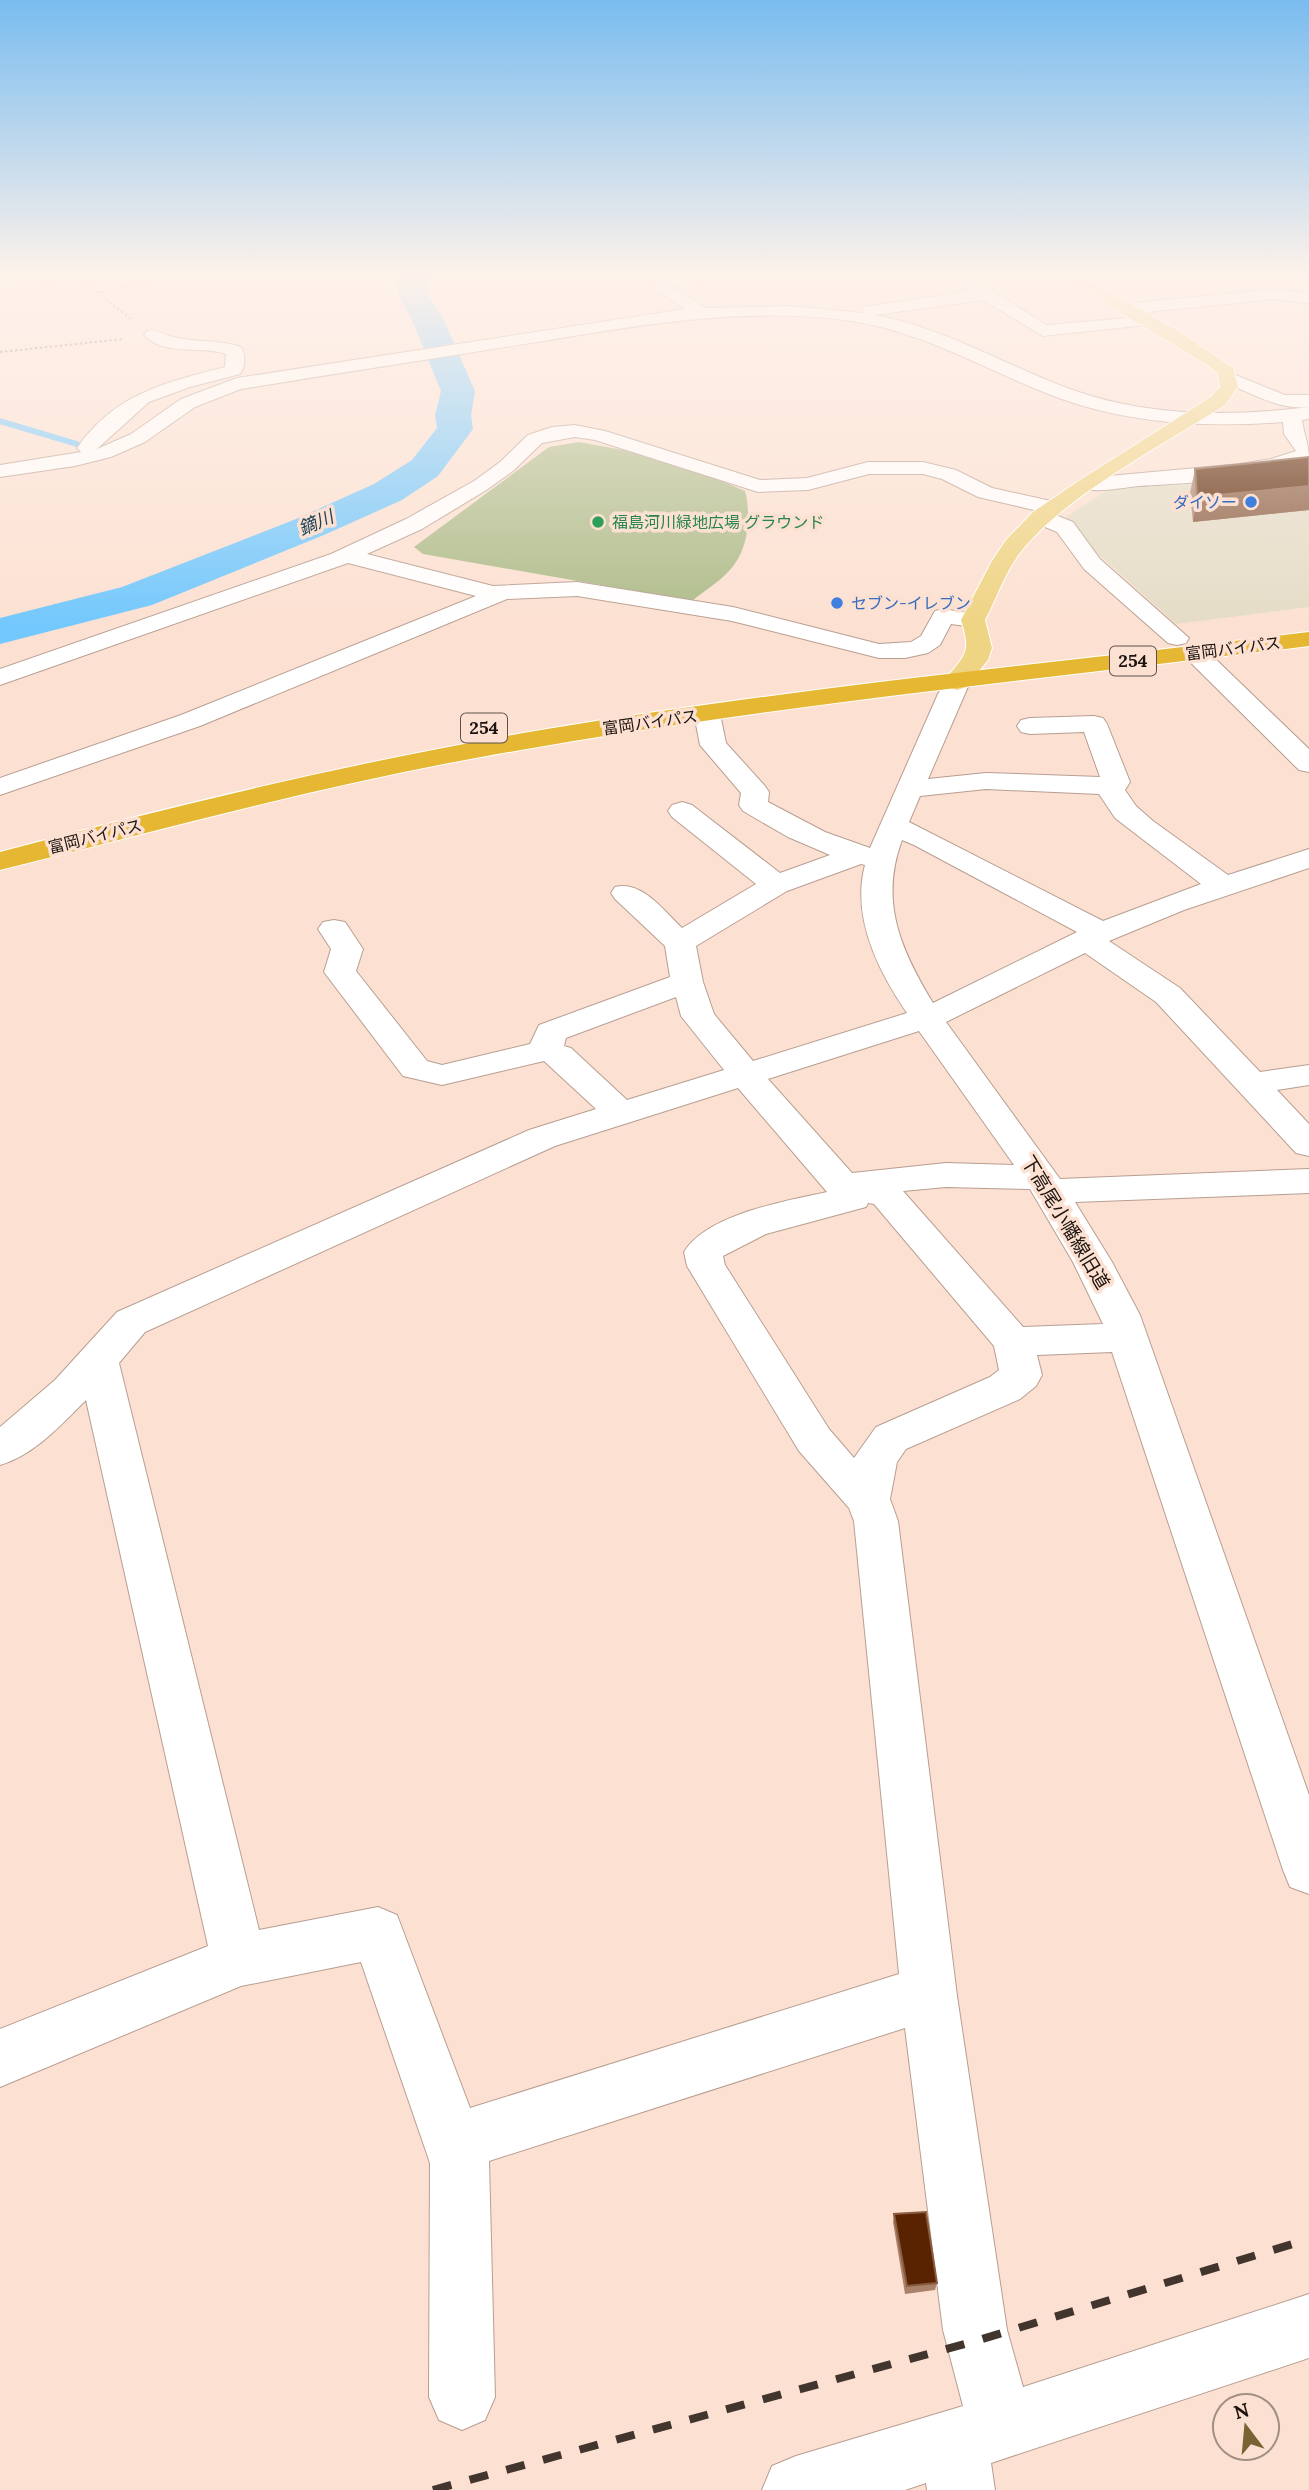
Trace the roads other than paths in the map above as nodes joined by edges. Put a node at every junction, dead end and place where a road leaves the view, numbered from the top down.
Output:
1 (158, 392) edge
2 (214, 392) edge
3 (1067, 392) edge
4 (1226, 392) edge
5 (1266, 392) edge
6 (1300, 408) edge
7 (1194, 417) junction
8 (88, 457) junction
9 (1306, 460) edge
10 (0, 471) edge
11 (1087, 484) junction
12 (1047, 512) junction
13 (347, 556) junction
14 (502, 593) junction
15 (973, 620) junction
16 (1309, 622) edge
17 (1309, 639) edge
18 (1186, 646) junction
19 (966, 671) junction
20 (0, 677) edge
21 (708, 714) junction
22 (1030, 726) dead end
23 (1309, 764) edge
24 (1111, 786) junction
25 (0, 787) edge
26 (910, 789) junction
27 (682, 811) dead end
28 (0, 837) edge
29 (876, 847) junction
30 (1309, 858) edge
31 (0, 861) edge
32 (776, 884) junction
33 (1224, 886) junction
34 (626, 893) dead end
35 (334, 929) dead end
36 (1095, 936) junction
37 (680, 943) junction
38 (687, 982) junction
39 (927, 1018) junction
40 (545, 1051) junction
41 (744, 1073) junction
42 (1309, 1075) edge
43 (1250, 1084) junction
44 (622, 1114) junction
45 (1309, 1145) edge
46 (1309, 1181) edge
47 (1046, 1185) junction
48 (843, 1186) junction
49 (1128, 1337) junction
50 (1013, 1342) junction
51 (97, 1362) junction
52 (0, 1450) edge
53 (868, 1499) junction
54 (1309, 1870) edge
55 (239, 1961) junction
56 (929, 1996) junction
57 (0, 2058) edge
58 (453, 2143) junction
59 (1309, 2326) edge
60 (462, 2397) dead end
61 (972, 2453) edge
62 (796, 2490) edge

1 - 8 street
2 - 8 street
3 - 7 street
4 - 7 main road
5 - 6 street
6 - 7 street
6 - 9 street
7 - 11 main road
8 - 10 street
9 - 11 street
11 - 12 main road
12 - 13 street
12 - 15 main road
12 - 18 street
13 - 14 street
13 - 20 street
14 - 15 street
14 - 25 street
15 - 19 main road
16 - 18 highway, 富岡バイパス / 254
17 - 18 highway, 富岡バイパス / 254
18 - 19 highway, 富岡バイパス / 254
18 - 23 street
19 - 21 highway, 富岡バイパス / 254
19 - 26 street, 下高尾小幡線旧道
19 - 28 highway, 富岡バイパス / 254
21 - 29 street
21 - 31 highway, 富岡バイパス / 254
22 - 24 street
24 - 26 street
24 - 33 street
26 - 29 street, 下高尾小幡線旧道
27 - 32 street
29 - 32 street
29 - 36 street
29 - 39 street, 下高尾小幡線旧道
30 - 33 street
32 - 37 street
33 - 36 street
34 - 37 street
35 - 40 street
36 - 39 street
36 - 43 street
37 - 38 street
38 - 40 street
38 - 41 street
39 - 41 street
39 - 47 street, 下高尾小幡線旧道
40 - 44 street
41 - 44 street
41 - 48 street
42 - 43 street
43 - 45 street
44 - 51 street
46 - 47 street
47 - 48 street
47 - 49 street, 下高尾小幡線旧道
48 - 50 street
48 - 53 street
49 - 50 street
49 - 54 street, 下高尾小幡線旧道
50 - 53 street
51 - 52 street
51 - 55 street
53 - 56 street
55 - 57 street
55 - 58 street
56 - 58 street
56 - 61 street
58 - 60 street
59 - 61 street
61 - 62 street

